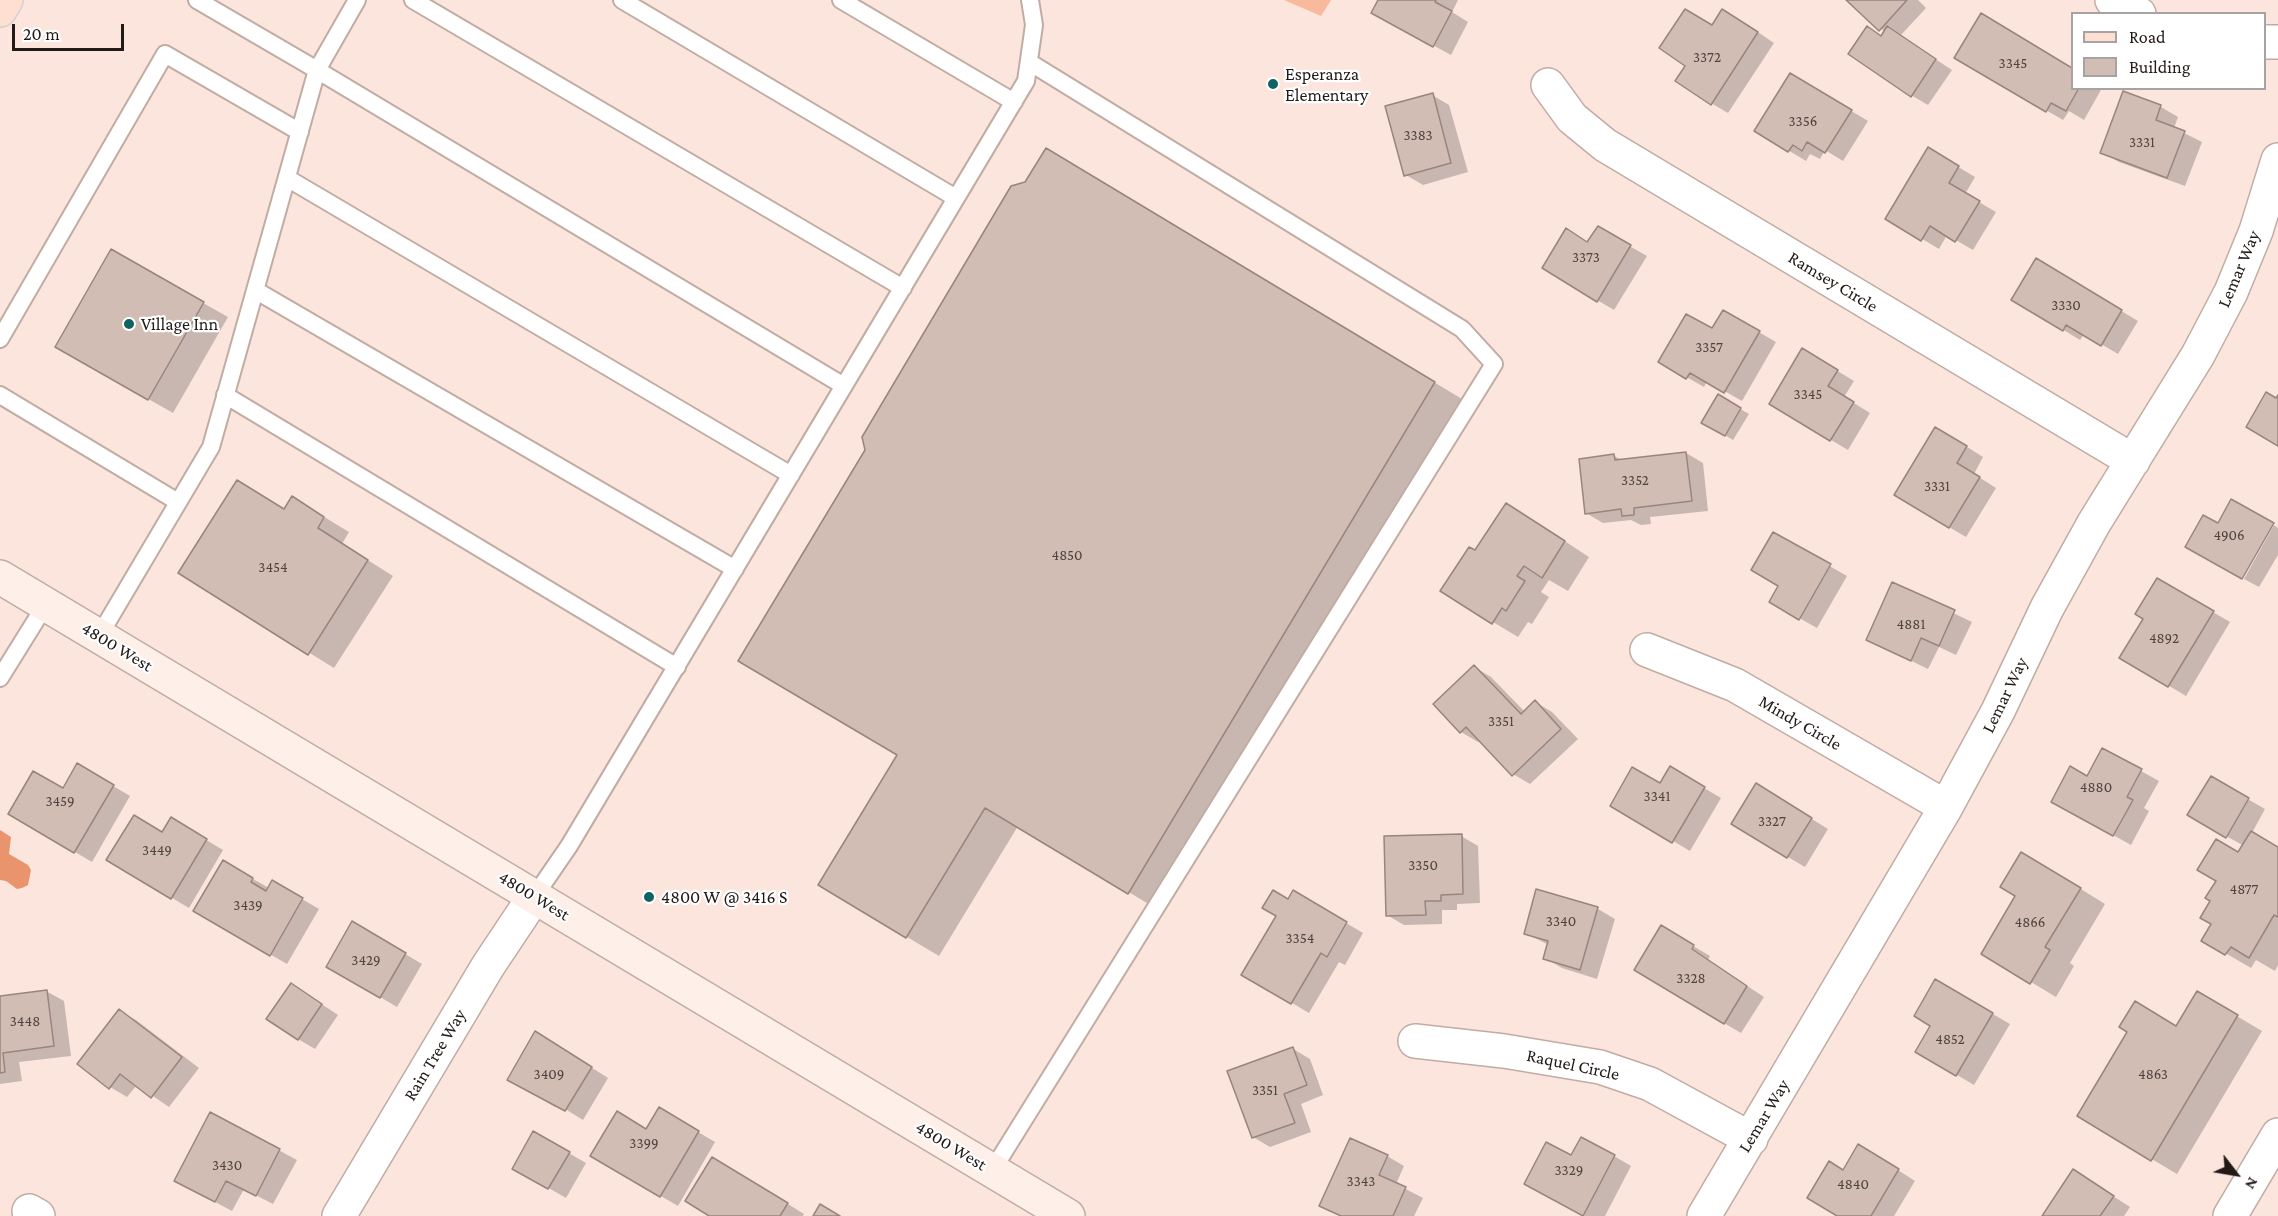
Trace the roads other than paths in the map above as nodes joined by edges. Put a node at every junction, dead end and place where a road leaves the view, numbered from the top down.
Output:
1 (6, 0) edge
2 (197, 0) edge
3 (357, 0) edge
4 (413, 0) edge
5 (622, 0) edge
6 (841, 0) edge
7 (1030, 0) edge
8 (2112, 0) edge
9 (0, 10) edge
10 (2135, 12) edge
11 (1029, 63) junction
12 (317, 70) junction
13 (1548, 85) dead end
14 (1014, 102) junction
15 (300, 132) junction
16 (2278, 160) edge
17 (287, 178) junction
18 (956, 198) junction
19 (903, 288) junction
20 (255, 290) junction
21 (0, 339) edge
22 (844, 386) junction
23 (0, 395) edge
24 (225, 395) junction
25 (2133, 461) junction
26 (791, 475) junction
27 (178, 502) junction
28 (735, 569) junction
29 (0, 577) edge
30 (46, 604) junction
31 (99, 636) junction
32 (1647, 650) dead end
33 (677, 667) junction
34 (0, 678) edge
35 (1946, 807) junction
36 (534, 897) junction
37 (1416, 1041) dead end
38 (2278, 1135) edge
39 (1751, 1139) junction
40 (992, 1171) junction
41 (339, 1216) edge
42 (1068, 1216) edge
43 (1704, 1216) edge
44 (2229, 1216) edge

1 - 9 main road
2 - 12 lane
3 - 12 lane
4 - 19 lane
5 - 18 lane
6 - 14 lane
7 - 11 lane
8 - 10 street
11 - 14 lane
11 - 40 lane
12 - 15 lane
12 - 22 lane
13 - 25 street, Ramsey Circle
14 - 18 lane
15 - 17 lane
15 - 21 lane
16 - 25 street, Lemar Way
17 - 20 lane
17 - 26 lane
18 - 19 lane
19 - 22 lane
20 - 24 lane
20 - 28 lane
22 - 26 lane
23 - 27 lane
24 - 27 lane
24 - 33 lane
25 - 35 street, Lemar Way
26 - 28 lane
27 - 31 lane
28 - 33 lane
29 - 30 main road, 4800 West
30 - 31 main road, 4800 West
30 - 34 lane
31 - 36 main road, 4800 West
32 - 35 street, Mindy Circle
33 - 36 lane
35 - 39 street, Lemar Way
36 - 40 main road, 4800 West
36 - 41 street, Rain Tree Way
37 - 39 street, Raquel Circle
38 - 44 street
39 - 43 street, Lemar Way
40 - 42 main road, 4800 West

